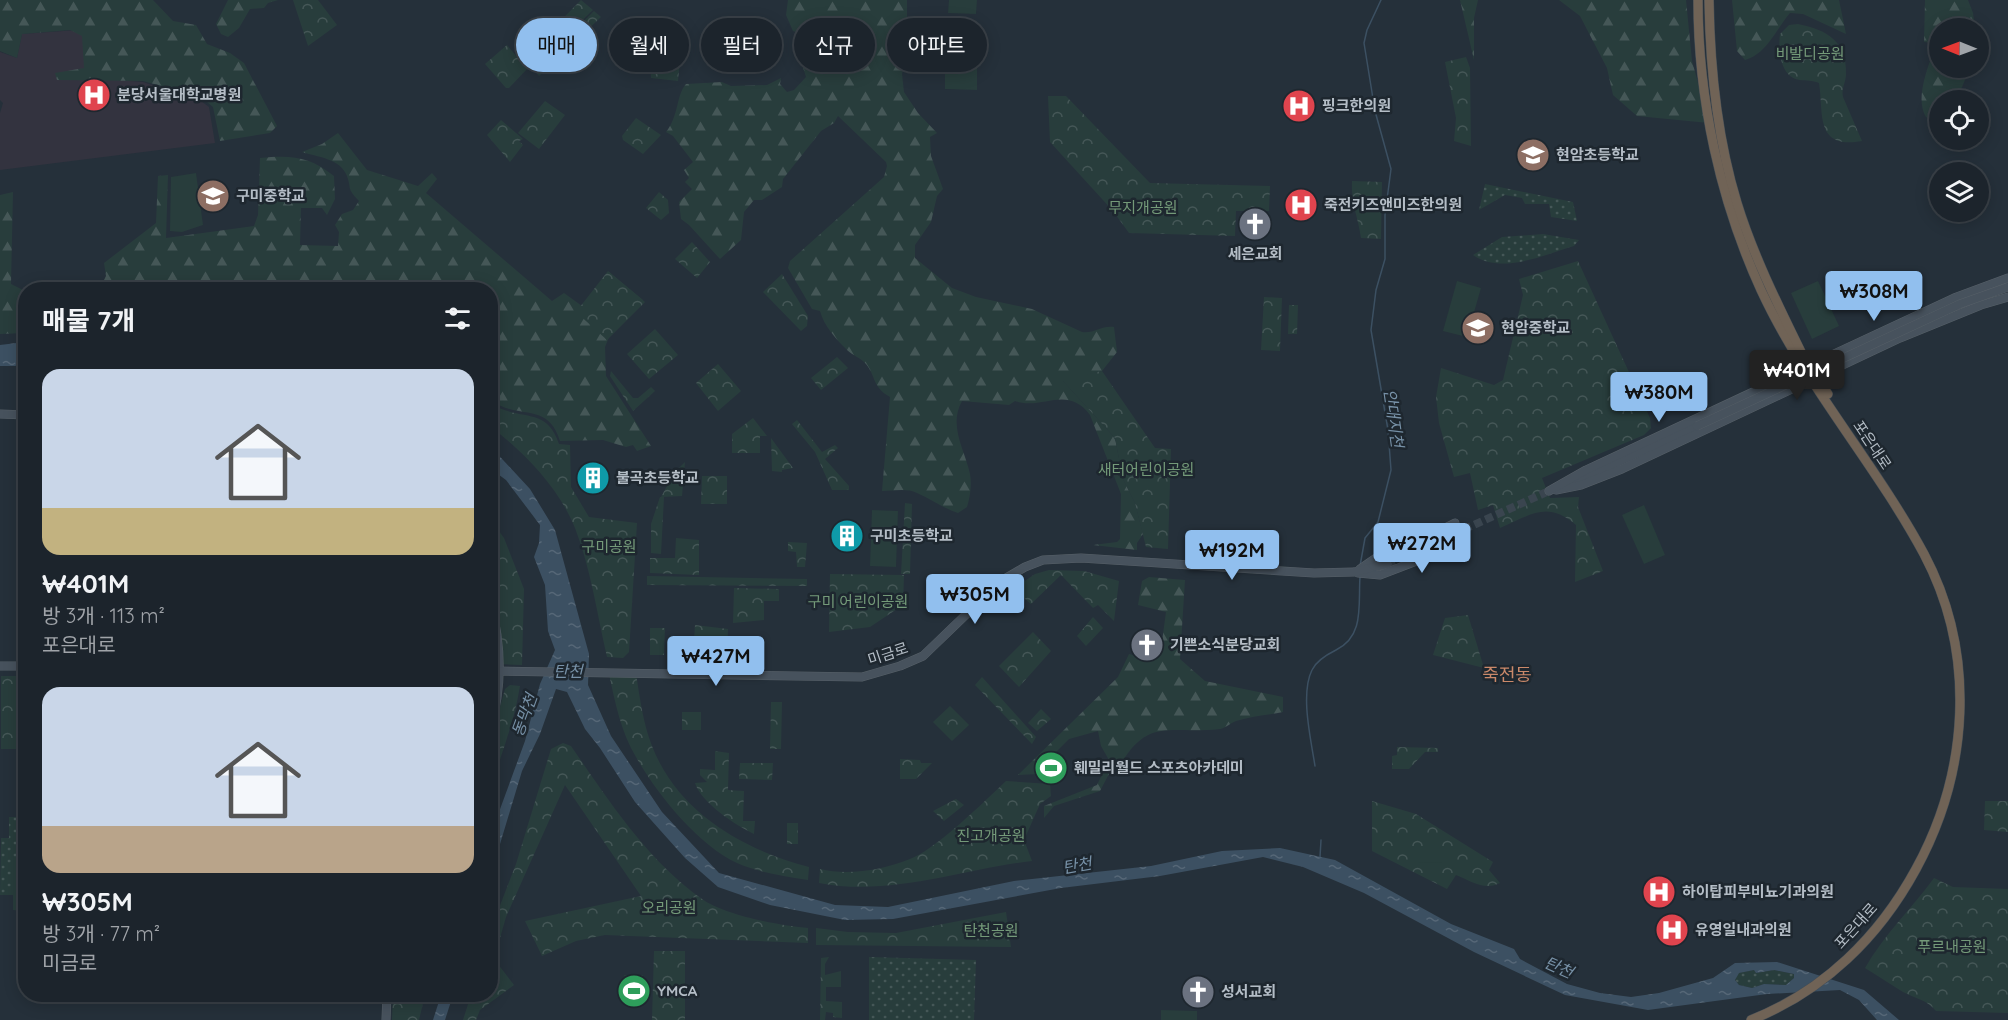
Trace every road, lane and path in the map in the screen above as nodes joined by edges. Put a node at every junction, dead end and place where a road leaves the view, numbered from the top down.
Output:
1 (1698, 0) edge
2 (1709, 0) edge
3 (1716, 127) junction
4 (2008, 278) edge
5 (2008, 287) edge
6 (2008, 297) edge
7 (1807, 367) junction
8 (1815, 379) junction
9 (0, 414) edge
10 (18, 415) edge
11 (1640, 449) junction
12 (1455, 523) dead end
13 (1461, 544) dead end
14 (1387, 564) tunnel mouth
15 (1354, 572) junction
16 (0, 666) edge
17 (18, 666) edge
18 (498, 671) edge
19 (387, 1002) edge
20 (1758, 1019) edge
21 (386, 1020) edge

1 - 3 highway
2 - 3 highway
3 - 7 highway, 포은대로
4 - 7 main road
5 - 11 main road, bridge
6 - 8 main road
7 - 8 highway, 포은대로
7 - 11 main road
8 - 11 main road
8 - 20 highway, 포은대로
9 - 10 main road
12 - 15 main road
13 - 15 main road
14 - 15 main road
15 - 18 main road, 미금로
16 - 17 main road
19 - 21 main road

